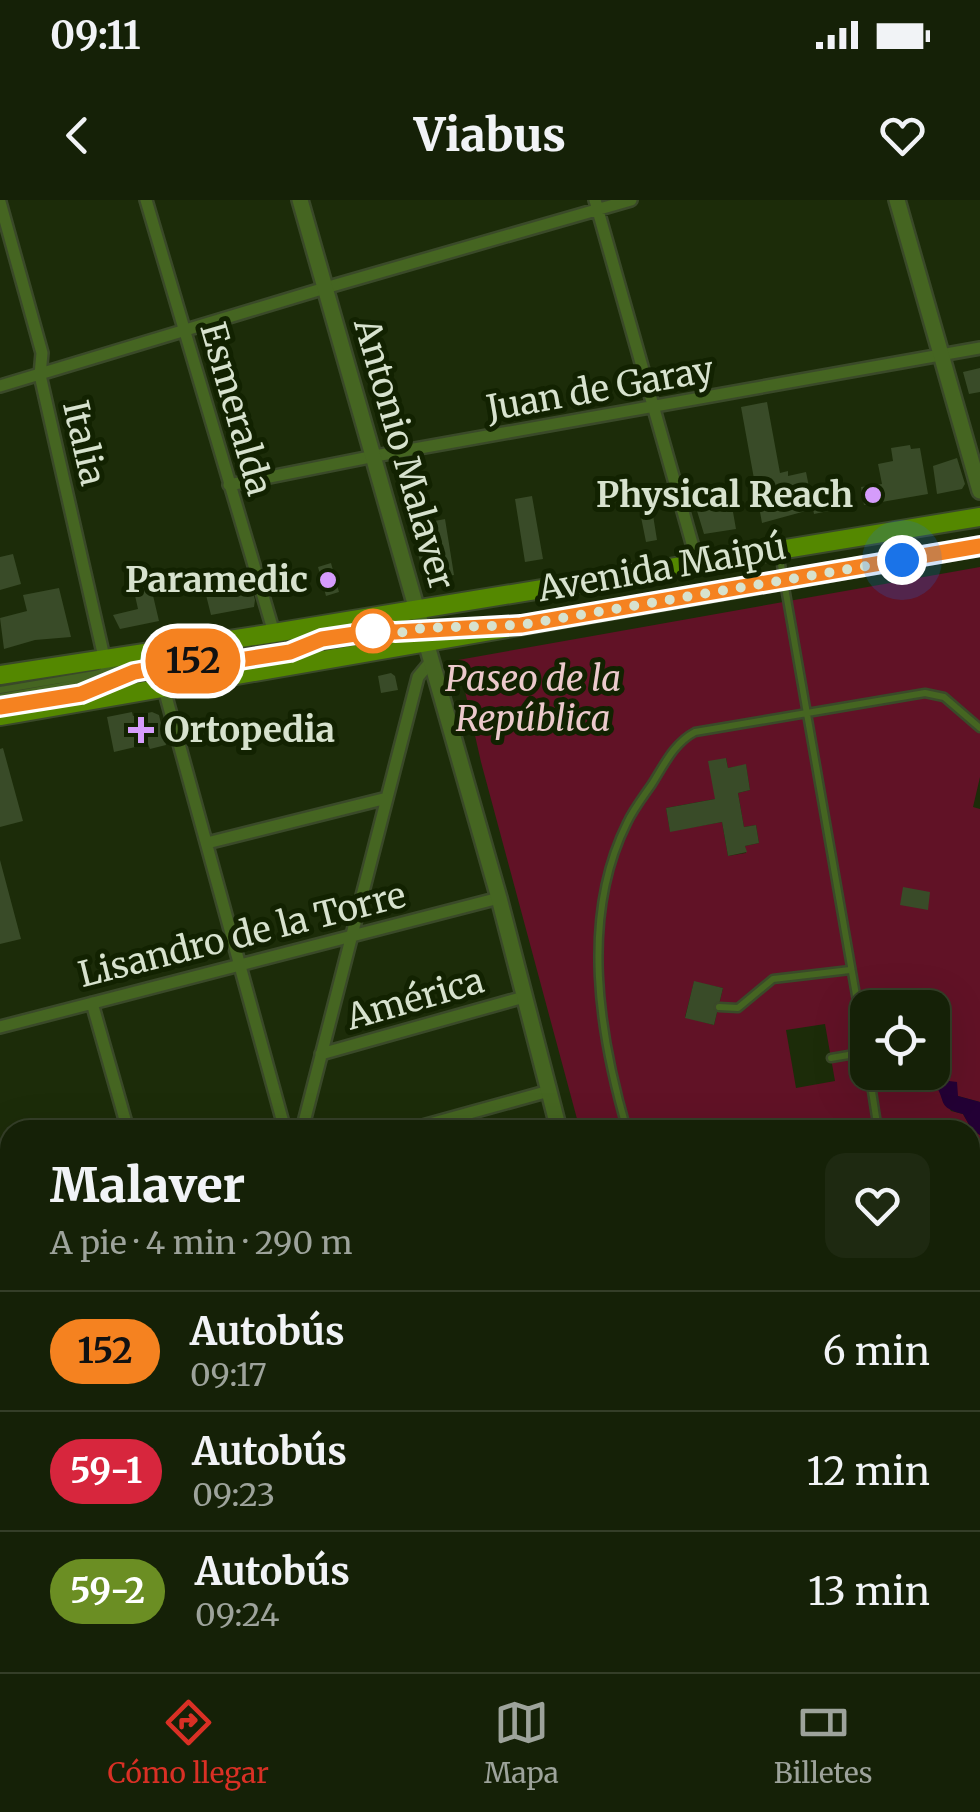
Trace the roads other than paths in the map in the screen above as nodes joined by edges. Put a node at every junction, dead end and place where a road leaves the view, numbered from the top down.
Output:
1 (146, 200) edge
2 (300, 200) edge
3 (631, 200) edge
4 (897, 200) edge
5 (0, 202) edge
6 (597, 205) edge
7 (325, 288) junction
8 (184, 330) junction
9 (980, 348) edge
10 (943, 356) junction
11 (40, 375) junction
12 (0, 386) edge
13 (654, 408) junction
14 (375, 456) junction
15 (230, 485) junction
16 (980, 491) edge
17 (980, 517) edge
18 (980, 546) edge
19 (778, 548) junction
20 (697, 561) junction
21 (784, 580) junction
22 (416, 608) junction
23 (285, 643) junction
24 (322, 643) junction
25 (427, 644) junction
26 (226, 659) junction
27 (200, 664) junction
28 (102, 668) junction
29 (0, 675) edge
30 (115, 687) junction
31 (164, 689) junction
32 (0, 693) edge
33 (0, 708) edge
34 (808, 714) junction
35 (0, 716) edge
36 (980, 728) edge
37 (386, 798) junction
38 (207, 843) junction
39 (499, 898) junction
40 (353, 935) junction
41 (240, 963) junction
42 (850, 970) junction
43 (854, 990) edge
44 (524, 997) junction
45 (92, 1002) junction
46 (719, 1007) dead end
47 (0, 1027) edge
48 (320, 1054) junction
49 (850, 1055) edge
50 (831, 1058) dead end
51 (549, 1090) junction
52 (872, 1090) edge
53 (125, 1120) edge
54 (283, 1120) edge
55 (304, 1120) edge
56 (443, 1120) edge
57 (556, 1120) edge
58 (624, 1120) edge
59 (876, 1120) edge

1 - 8 street, Esmeralda
2 - 7 street, Antonio Malaver
3 - 6 street
4 - 10 street
5 - 11 street, Italia
6 - 7 street
6 - 13 street
7 - 8 street
7 - 14 street, Antonio Malaver
8 - 11 street
8 - 15 street, Esmeralda
9 - 10 street, Juan de Garay
10 - 13 street, Juan de Garay
10 - 16 street
11 - 12 street
11 - 28 street, Italia
13 - 14 street, Juan de Garay
13 - 20 street
14 - 15 street, Juan de Garay
14 - 22 street, Antonio Malaver
15 - 23 street, Esmeralda
17 - 19 main road, Avenida Maipú
18 - 21 main road, Avenida Maipú
19 - 20 main road, Avenida Maipú
19 - 21 lane
20 - 22 main road, Avenida Maipú
21 - 25 main road, Avenida Maipú
21 - 34 lane
22 - 23 main road, Avenida Maipú
22 - 25 street, Antonio Malaver
23 - 24 lane
23 - 24 lane
23 - 26 lane
23 - 28 main road, Avenida Maipú
24 - 25 lane
25 - 31 main road, Avenida Maipú
25 - 37 street
25 - 39 street, Antonio Malaver
26 - 27 lane
26 - 27 lane
27 - 30 lane
28 - 29 main road, Avenida Maipú
28 - 30 street, Italia
28 - 32 lane
30 - 31 main road, Avenida Maipú
30 - 33 lane
30 - 35 main road, Avenida Maipú
31 - 38 street
34 - 36 lane
34 - 42 lane
34 - 58 lane
37 - 38 street
37 - 40 street
38 - 41 street
39 - 40 street, Lisandro de la Torre
39 - 44 street, Antonio Malaver
40 - 41 street, Lisandro de la Torre
40 - 48 street
41 - 45 street, Lisandro de la Torre
41 - 54 street
42 - 43 lane
42 - 46 lane
44 - 48 street, América
44 - 51 street, Antonio Malaver
45 - 47 street, Lisandro de la Torre
45 - 53 street
48 - 55 street
49 - 50 lane
51 - 56 street
51 - 57 street, Antonio Malaver
52 - 59 lane

